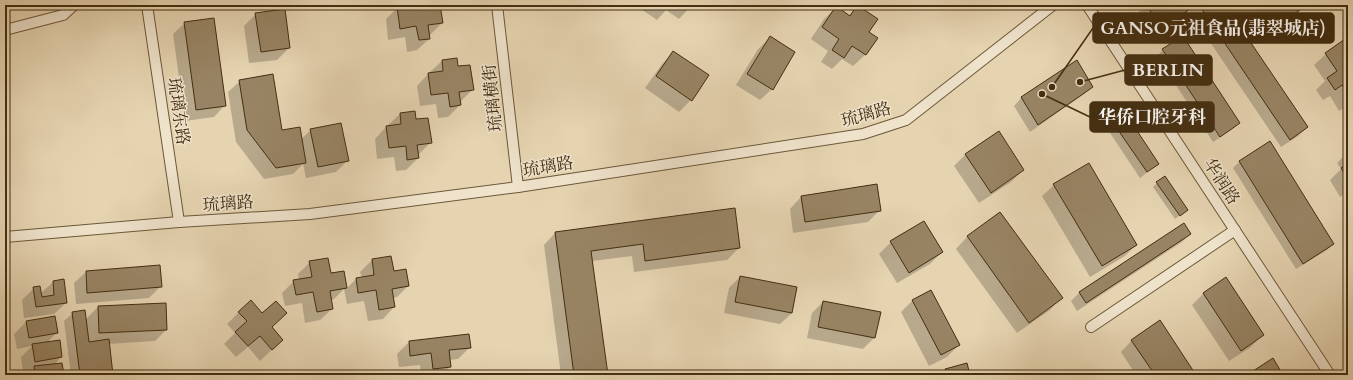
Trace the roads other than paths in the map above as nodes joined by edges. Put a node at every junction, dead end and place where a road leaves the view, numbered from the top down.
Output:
1 (74, 5) edge
2 (147, 5) edge
3 (497, 5) edge
4 (1053, 5) edge
5 (1088, 5) edge
6 (5, 30) edge
7 (518, 187) junction
8 (179, 222) junction
9 (1235, 230) junction
10 (5, 237) edge
11 (1091, 327) dead end
12 (1330, 375) edge

1 - 6 street
2 - 8 street, 琉璃东路
3 - 7 street, 琉璃横街
4 - 7 street, 琉璃路
5 - 9 street, 华润路
7 - 8 street, 琉璃路
8 - 10 street, 琉璃路
9 - 11 street
9 - 12 street, 华润路

